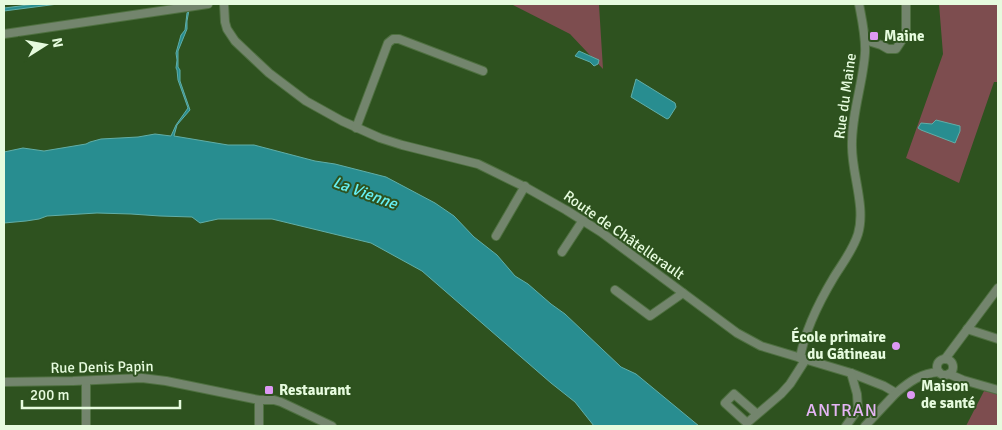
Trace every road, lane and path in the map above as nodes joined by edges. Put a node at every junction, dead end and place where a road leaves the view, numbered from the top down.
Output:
1 (208, 4) edge
2 (224, 4) edge
3 (859, 4) edge
4 (906, 4) edge
5 (4, 34) edge
6 (865, 40) junction
7 (483, 71) dead end
8 (356, 128) junction
9 (525, 186) junction
10 (583, 220) junction
11 (496, 236) dead end
12 (562, 252) dead end
13 (998, 288) edge
14 (615, 290) dead end
15 (683, 293) junction
16 (967, 329) junction
17 (998, 339) edge
18 (803, 359) junction
19 (949, 365) junction
20 (938, 369) junction
21 (851, 373) junction
22 (86, 381) junction
23 (4, 382) edge
24 (998, 390) edge
25 (896, 393) junction
26 (259, 400) junction
27 (858, 409) junction
28 (757, 414) junction
29 (872, 418) junction
30 (746, 425) edge
31 (86, 426) edge
32 (259, 426) edge
33 (332, 426) edge
34 (846, 426) edge
35 (865, 426) edge

1 - 5 street
2 - 8 street, Route de Châtellerault
3 - 6 street, Rue du Maine
4 - 6 street
6 - 18 street, Rue du Maine
7 - 8 street
8 - 9 street, Route de Châtellerault
9 - 10 street, Route de Châtellerault
9 - 11 street
10 - 12 street
10 - 15 street, Route de Châtellerault
13 - 16 street
14 - 15 street
15 - 18 street, Route de Châtellerault
16 - 17 street
16 - 19 street
18 - 21 street, Route de Châtellerault
18 - 28 street, Rue du Maine
19 - 20 street
19 - 20 street
19 - 24 street
20 - 25 street
21 - 25 street, Route de Châtellerault
21 - 27 street
22 - 23 street, Rue Denis Papin
22 - 26 street, Rue Denis Papin
22 - 31 street
25 - 29 street
26 - 32 street
26 - 33 street, Rue Denis Papin
27 - 29 street
27 - 34 street
28 - 30 street, Rue du Maine
28 - 30 street
29 - 35 street

